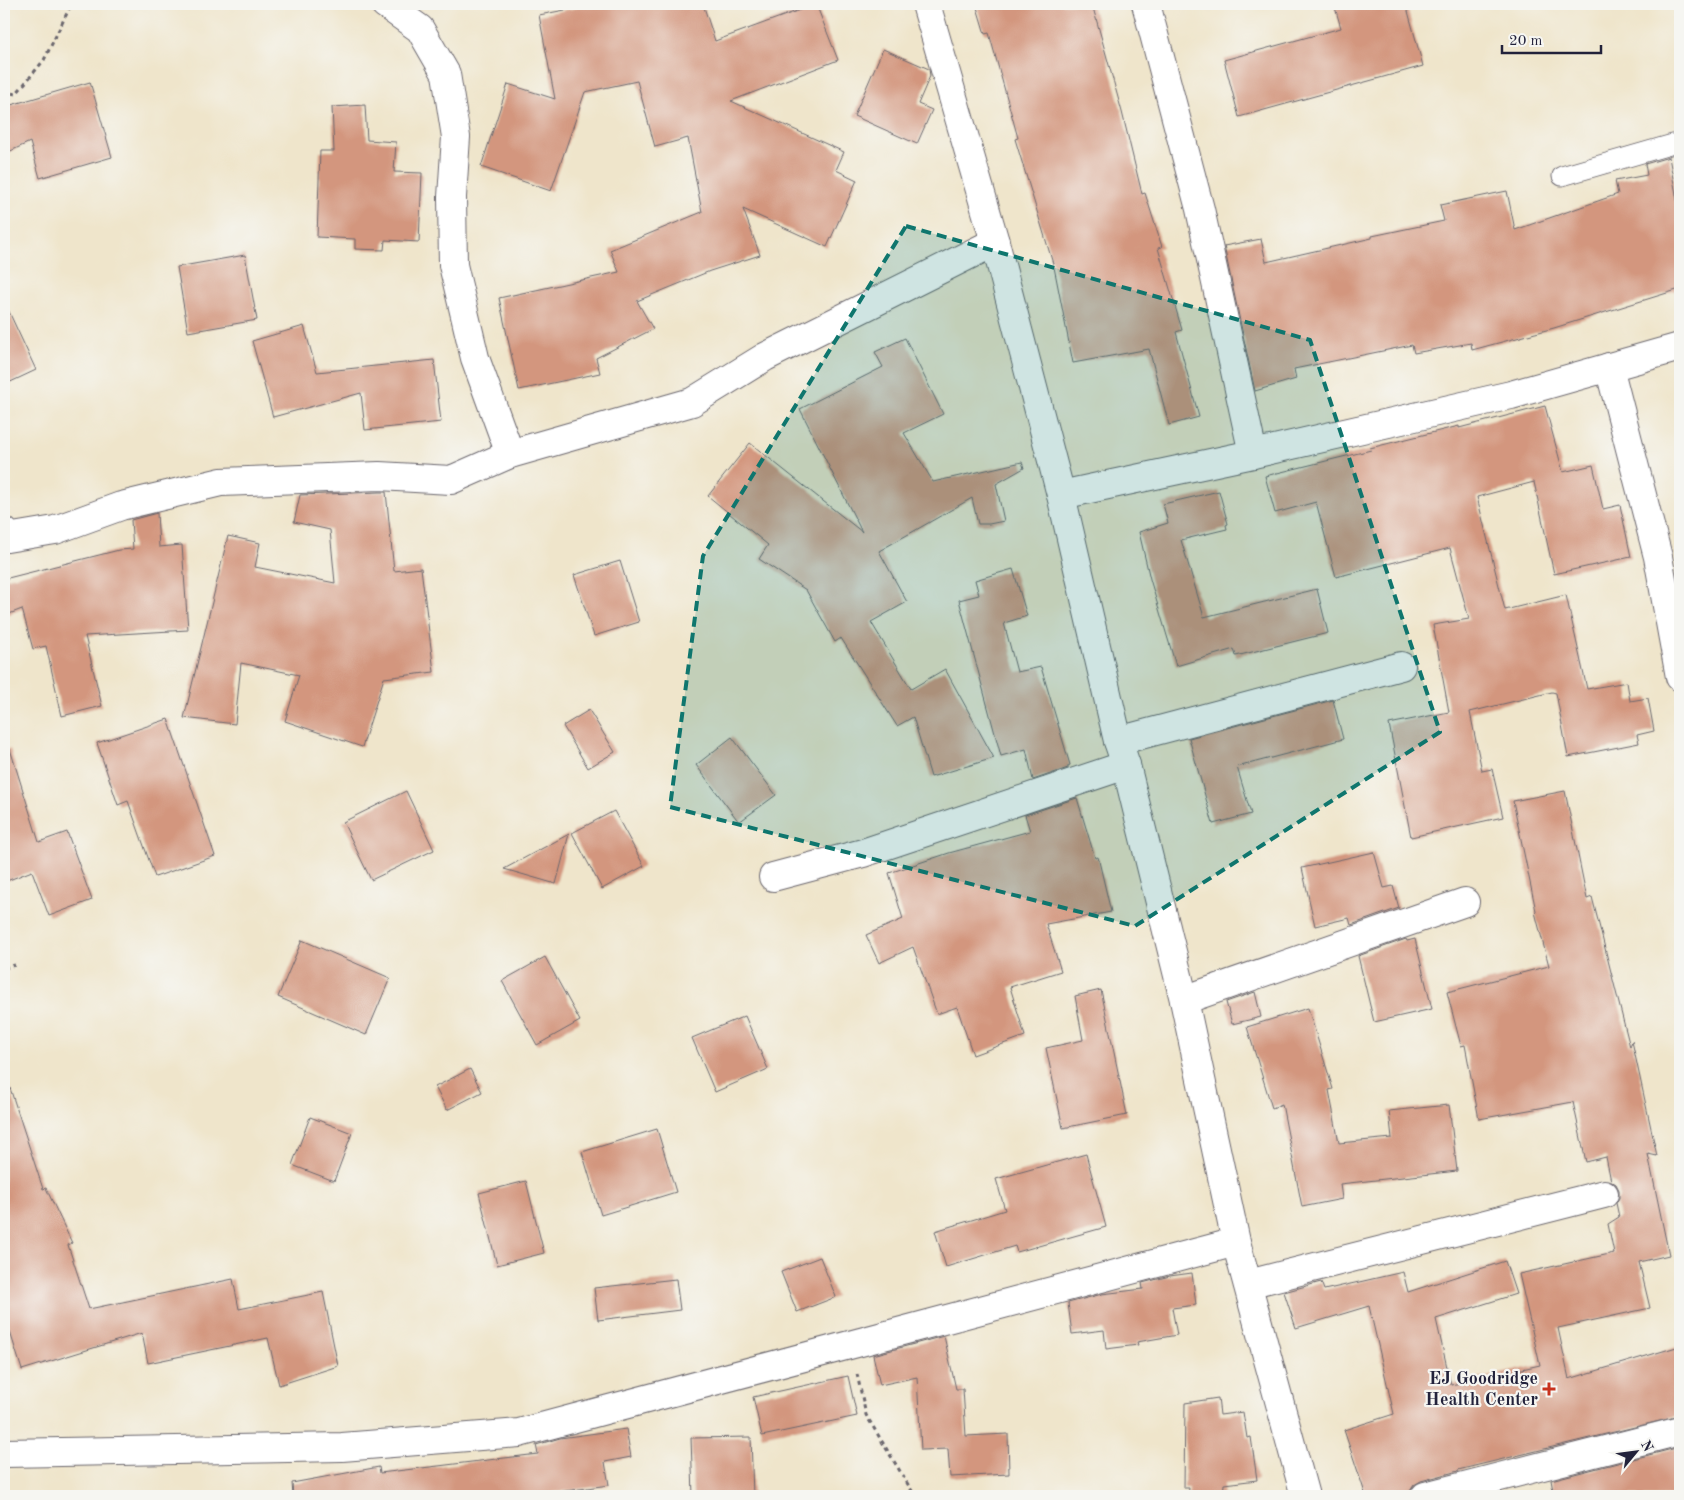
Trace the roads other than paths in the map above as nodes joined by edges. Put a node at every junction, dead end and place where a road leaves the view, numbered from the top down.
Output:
1 (385, 4) edge
2 (926, 4) edge
3 (1146, 4) edge
4 (1680, 142) edge
5 (1562, 176) dead end
6 (995, 242) junction
7 (1680, 348) edge
8 (1609, 368) junction
9 (510, 454) junction
10 (1253, 454) junction
11 (1061, 495) junction
12 (5, 535) edge
13 (1401, 666) dead end
14 (1680, 677) edge
15 (1122, 753) junction
16 (773, 876) dead end
17 (1465, 902) dead end
18 (1184, 1000) junction
19 (1604, 1194) dead end
20 (1236, 1242) junction
21 (1248, 1284) junction
22 (1680, 1431) edge
23 (4, 1453) edge
24 (1305, 1496) edge
25 (1425, 1496) edge

1 - 9 street
2 - 6 street
3 - 10 street
4 - 5 lane
6 - 9 street
6 - 11 street
7 - 8 street
8 - 10 street
8 - 14 street
9 - 12 street
10 - 11 street
11 - 15 street
13 - 15 street
15 - 16 street
15 - 18 street
17 - 18 street
18 - 20 street
19 - 21 street
20 - 21 street
20 - 23 street
21 - 24 street
22 - 25 street

